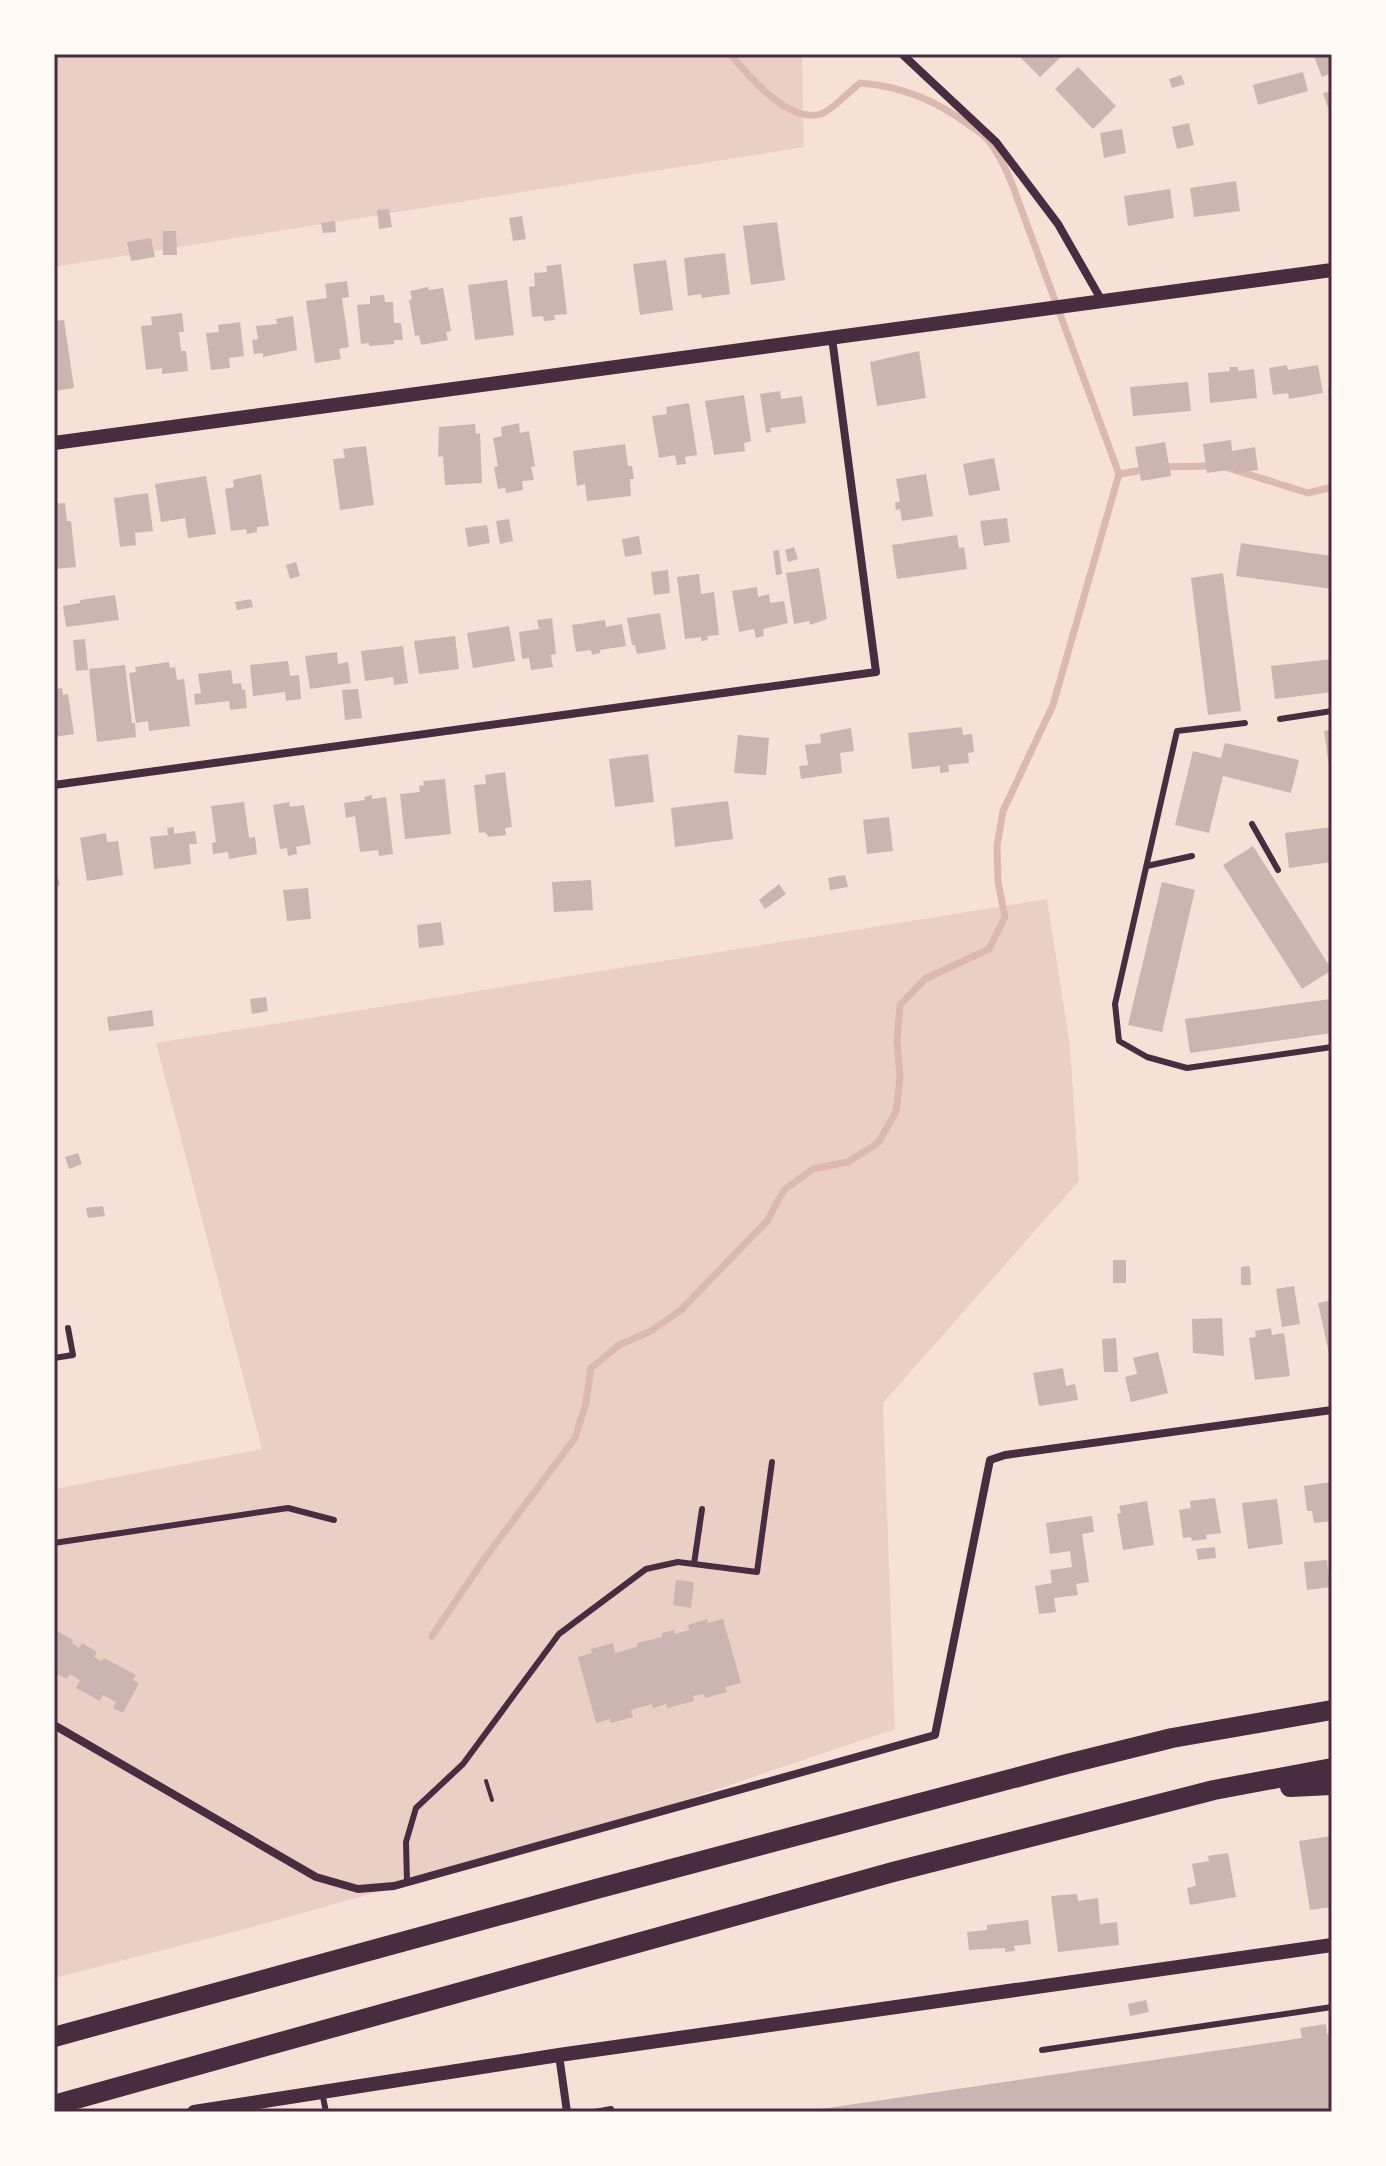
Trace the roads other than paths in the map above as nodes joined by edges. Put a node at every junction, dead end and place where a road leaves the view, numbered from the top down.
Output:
1 (902, 54) edge
2 (1332, 270) edge
3 (1102, 301) junction
4 (832, 338) junction
5 (54, 443) edge
6 (1332, 711) edge
7 (1280, 719) dead end
8 (1245, 723) dead end
9 (54, 785) edge
10 (1252, 824) dead end
11 (1192, 856) dead end
12 (1147, 866) junction
13 (1278, 870) dead end
14 (1332, 1047) edge
15 (68, 1328) dead end
16 (54, 1358) edge
17 (1332, 1410) edge
18 (772, 1462) dead end
19 (702, 1509) dead end
20 (334, 1520) dead end
21 (54, 1543) edge
22 (694, 1564) junction
23 (1332, 1697) edge
24 (1332, 1710) edge
25 (54, 1725) edge
26 (1172, 1738) junction
27 (1332, 1768) edge
28 (1332, 1785) edge
29 (1214, 1790) junction
30 (407, 1882) junction
31 (1332, 1945) edge
32 (1332, 2007) edge
33 (54, 2037) edge
34 (1042, 2050) dead end
35 (559, 2055) junction
36 (322, 2092) junction
37 (54, 2105) edge
38 (611, 2109) dead end
39 (194, 2112) edge
40 (326, 2112) edge
41 (567, 2112) edge
42 (595, 2112) edge

1 - 3 street
2 - 3 street
3 - 4 street
4 - 5 street
4 - 9 street
6 - 7 lane
8 - 12 lane
10 - 13 lane
11 - 12 lane
12 - 14 lane
15 - 16 lane
17 - 30 street
18 - 22 lane
19 - 22 lane
20 - 21 lane
22 - 30 lane
23 - 26 highway
24 - 26 highway
25 - 30 street
26 - 33 highway
27 - 29 highway
28 - 29 highway
29 - 37 highway
31 - 35 street
32 - 34 lane
35 - 36 street
35 - 41 street
36 - 39 street
36 - 40 lane
38 - 42 lane

